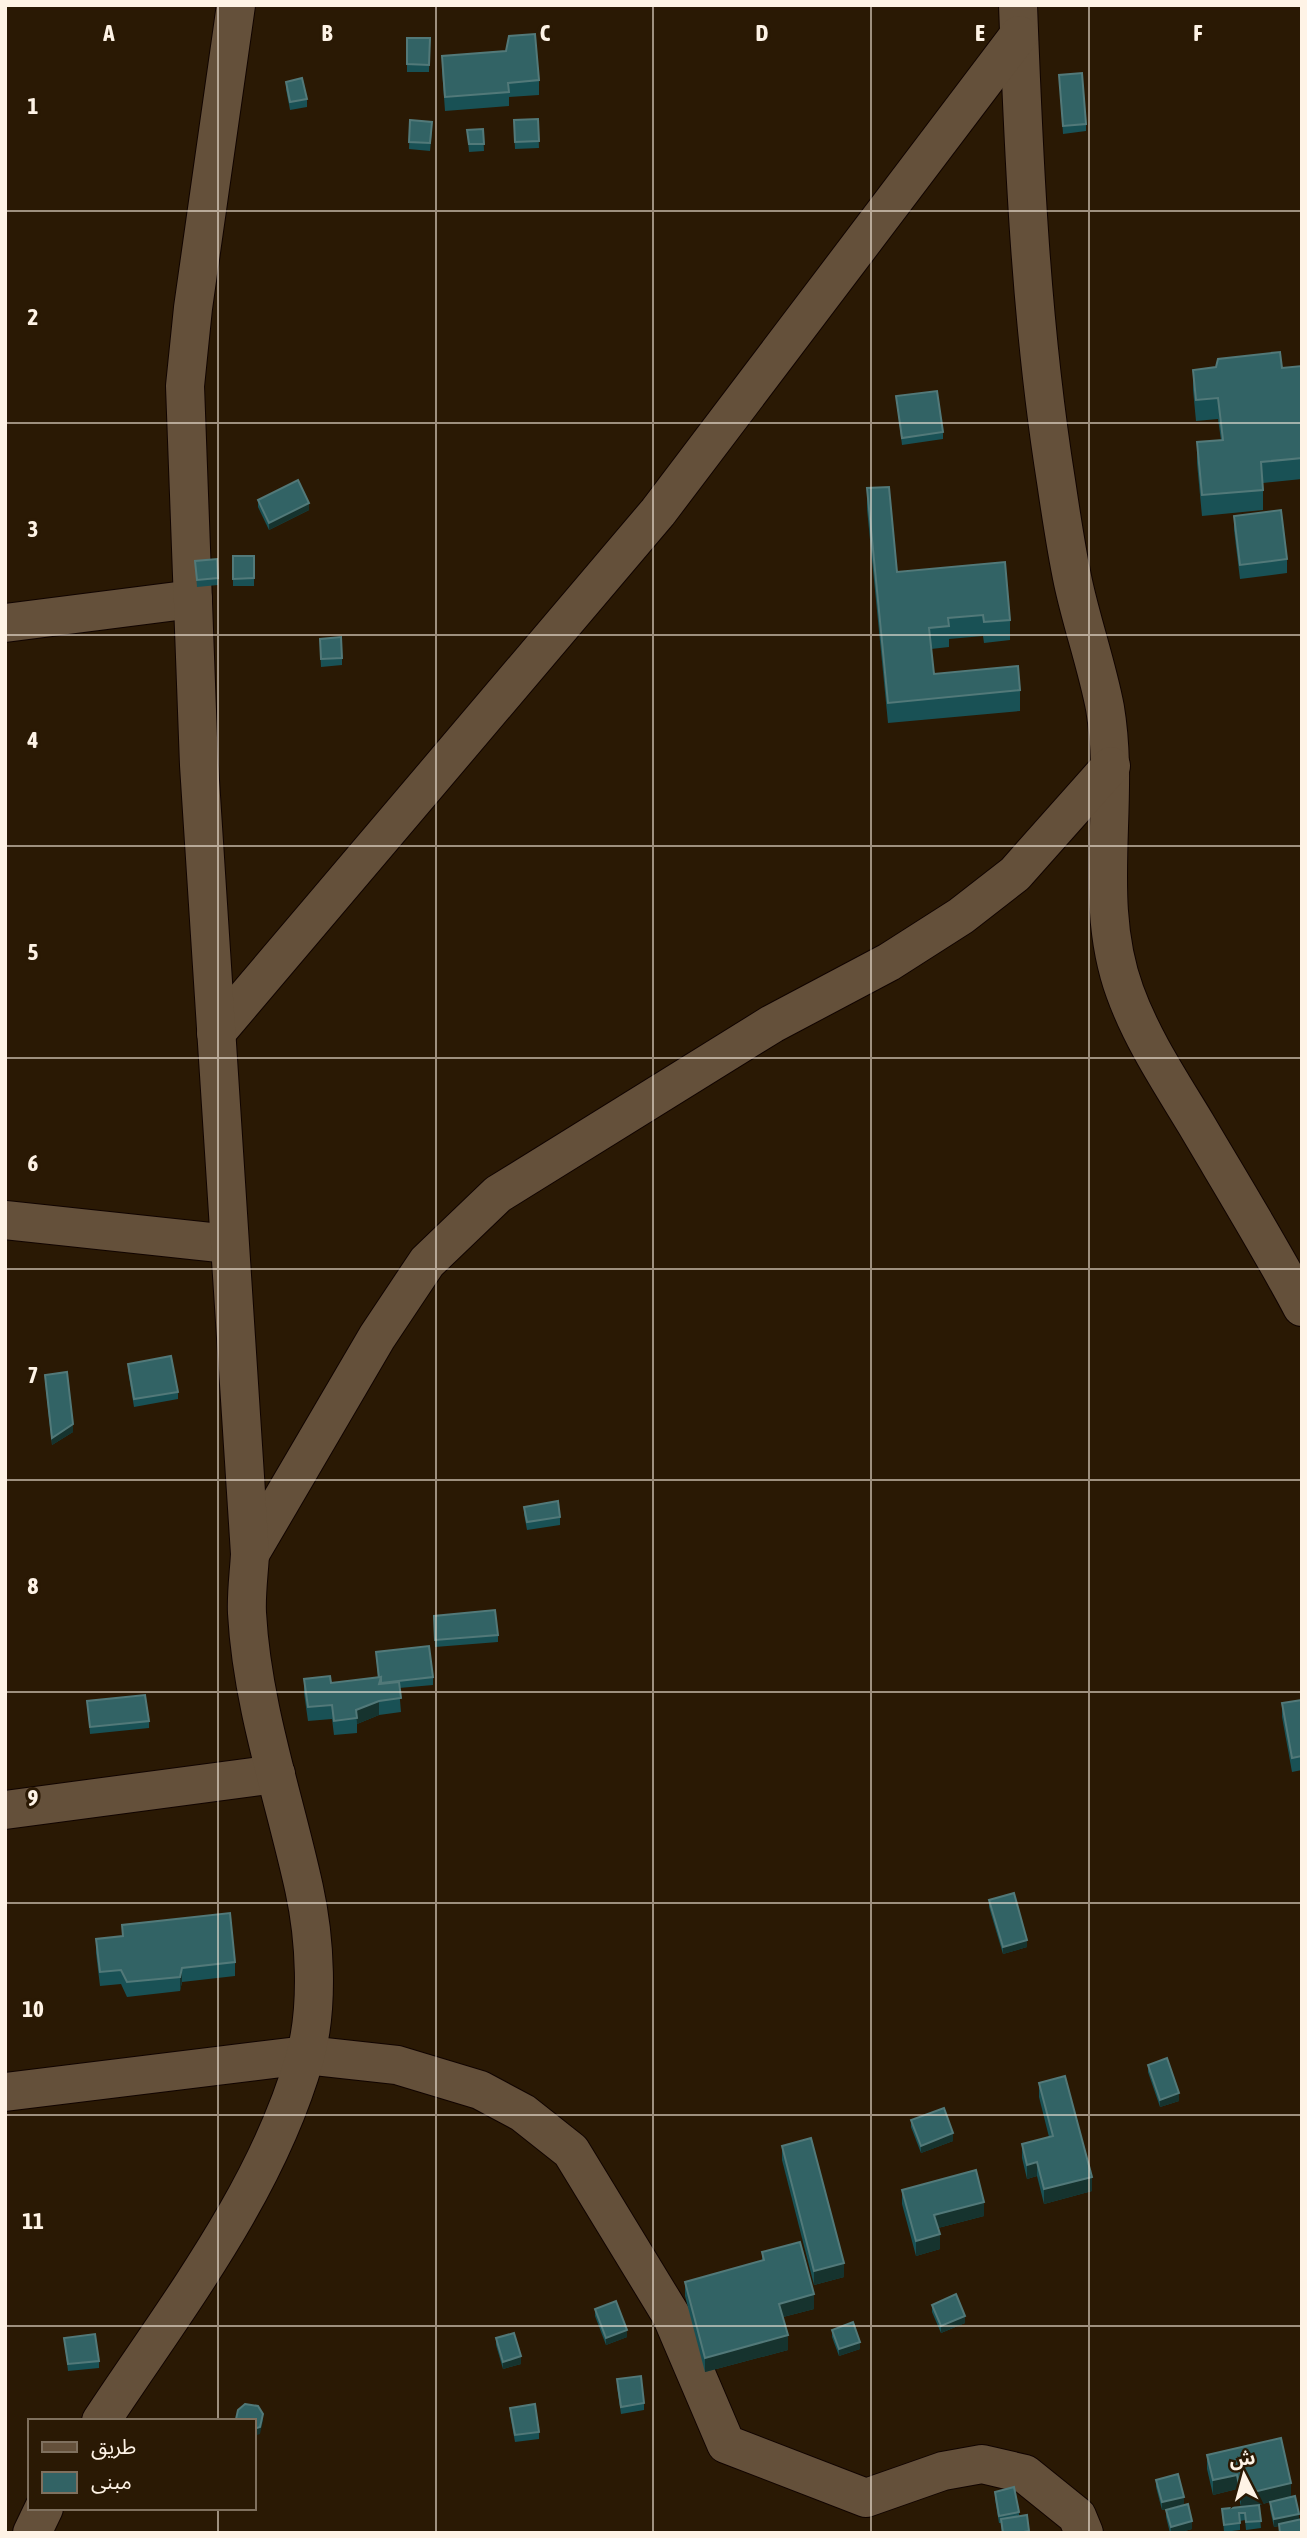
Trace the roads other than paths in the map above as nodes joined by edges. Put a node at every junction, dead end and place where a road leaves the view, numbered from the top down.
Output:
1 (236, 5) edge
2 (1018, 20) edge
3 (193, 599) junction
4 (5, 623) edge
5 (1111, 766) junction
6 (216, 1033) junction
7 (5, 1220) edge
8 (229, 1244) junction
9 (1302, 1307) edge
10 (250, 1554) junction
11 (276, 1774) junction
12 (5, 1810) edge
13 (306, 2055) junction
14 (5, 2092) edge
15 (102, 2419) edge
16 (43, 2510) edge
17 (32, 2533) edge
18 (1084, 2533) edge

1 - 3 street
2 - 5 street
2 - 6 street
3 - 4 street
3 - 6 street
5 - 9 street
5 - 10 street
6 - 8 street
7 - 8 street
8 - 10 street
10 - 11 street
11 - 12 street
11 - 13 street
13 - 14 street
13 - 15 street
13 - 18 street
16 - 17 street

